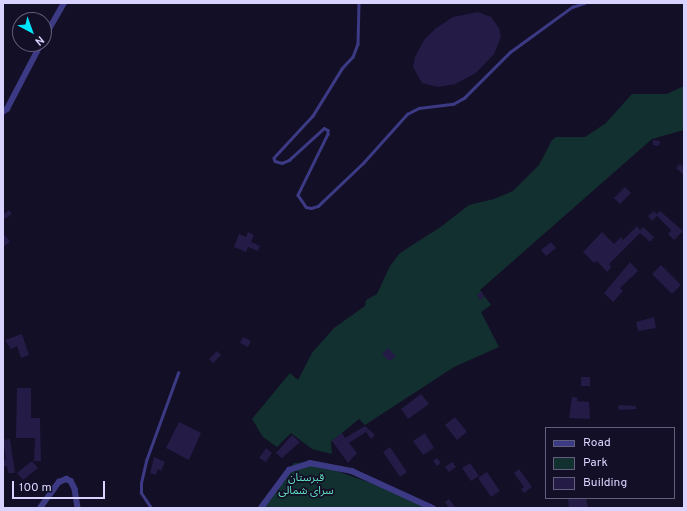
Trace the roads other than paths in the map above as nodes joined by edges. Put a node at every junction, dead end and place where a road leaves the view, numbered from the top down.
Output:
1 (64, 3) edge
2 (359, 3) edge
3 (584, 3) edge
4 (52, 24) edge
5 (37, 52) edge
6 (3, 112) edge
7 (178, 373) dead end
8 (40, 508) edge
9 (78, 508) edge
10 (151, 508) edge
11 (262, 508) edge
12 (433, 508) edge

1 - 4 street
2 - 3 lane
5 - 6 street
7 - 10 lane
8 - 9 street
11 - 12 street

